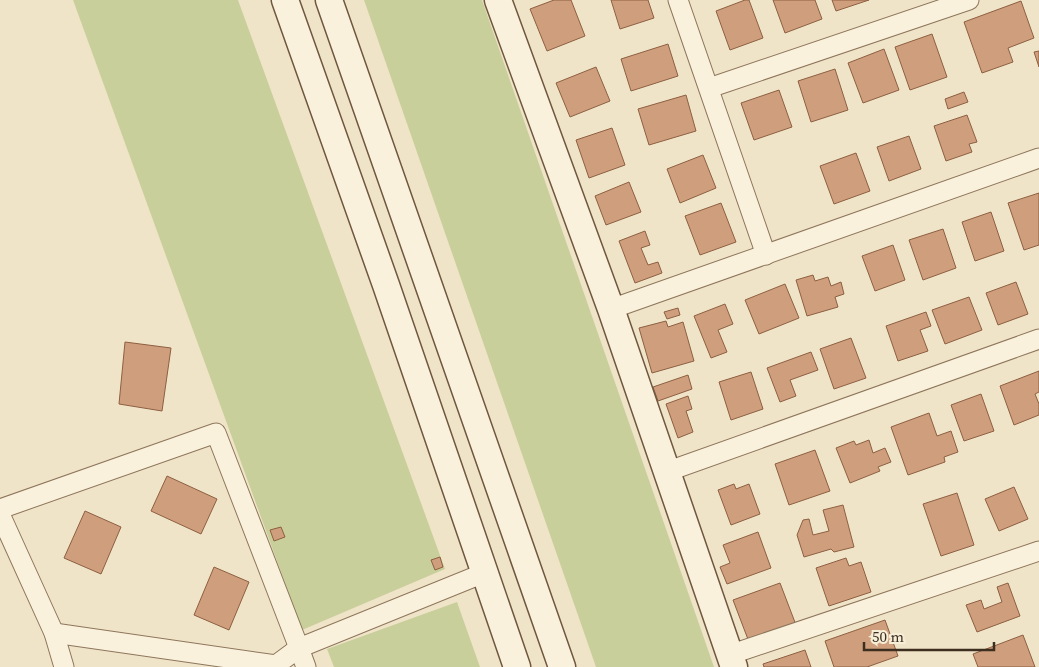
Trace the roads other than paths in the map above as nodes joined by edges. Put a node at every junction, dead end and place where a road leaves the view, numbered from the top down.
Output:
1 (285, 0) edge
2 (329, 0) edge
3 (498, 0) edge
4 (678, 0) edge
5 (969, 0) edge
6 (709, 88) junction
7 (1039, 158) edge
8 (402, 212) junction
9 (364, 227) junction
10 (766, 255) junction
11 (422, 271) junction
12 (386, 285) junction
13 (610, 309) junction
14 (1039, 339) edge
15 (666, 472) junction
16 (0, 509) edge
17 (0, 514) edge
18 (1039, 551) edge
19 (484, 573) junction
20 (54, 633) junction
21 (299, 648) junction
22 (198, 654) junction
23 (732, 661) edge
24 (64, 667) edge
25 (182, 667) edge
26 (306, 667) edge
27 (517, 667) edge
28 (562, 667) edge

1 - 9 main road
2 - 8 main road
3 - 13 main road
4 - 6 street
5 - 6 street
6 - 10 street
7 - 10 street
8 - 9 main road
8 - 11 main road
9 - 12 main road
10 - 13 street
11 - 12 main road
11 - 28 main road
12 - 19 main road
13 - 15 main road
14 - 15 street
15 - 23 main road
16 - 21 street
17 - 20 street
18 - 23 street
19 - 21 street
19 - 27 main road
20 - 22 street
20 - 24 street
21 - 22 street
21 - 26 street
22 - 25 street

